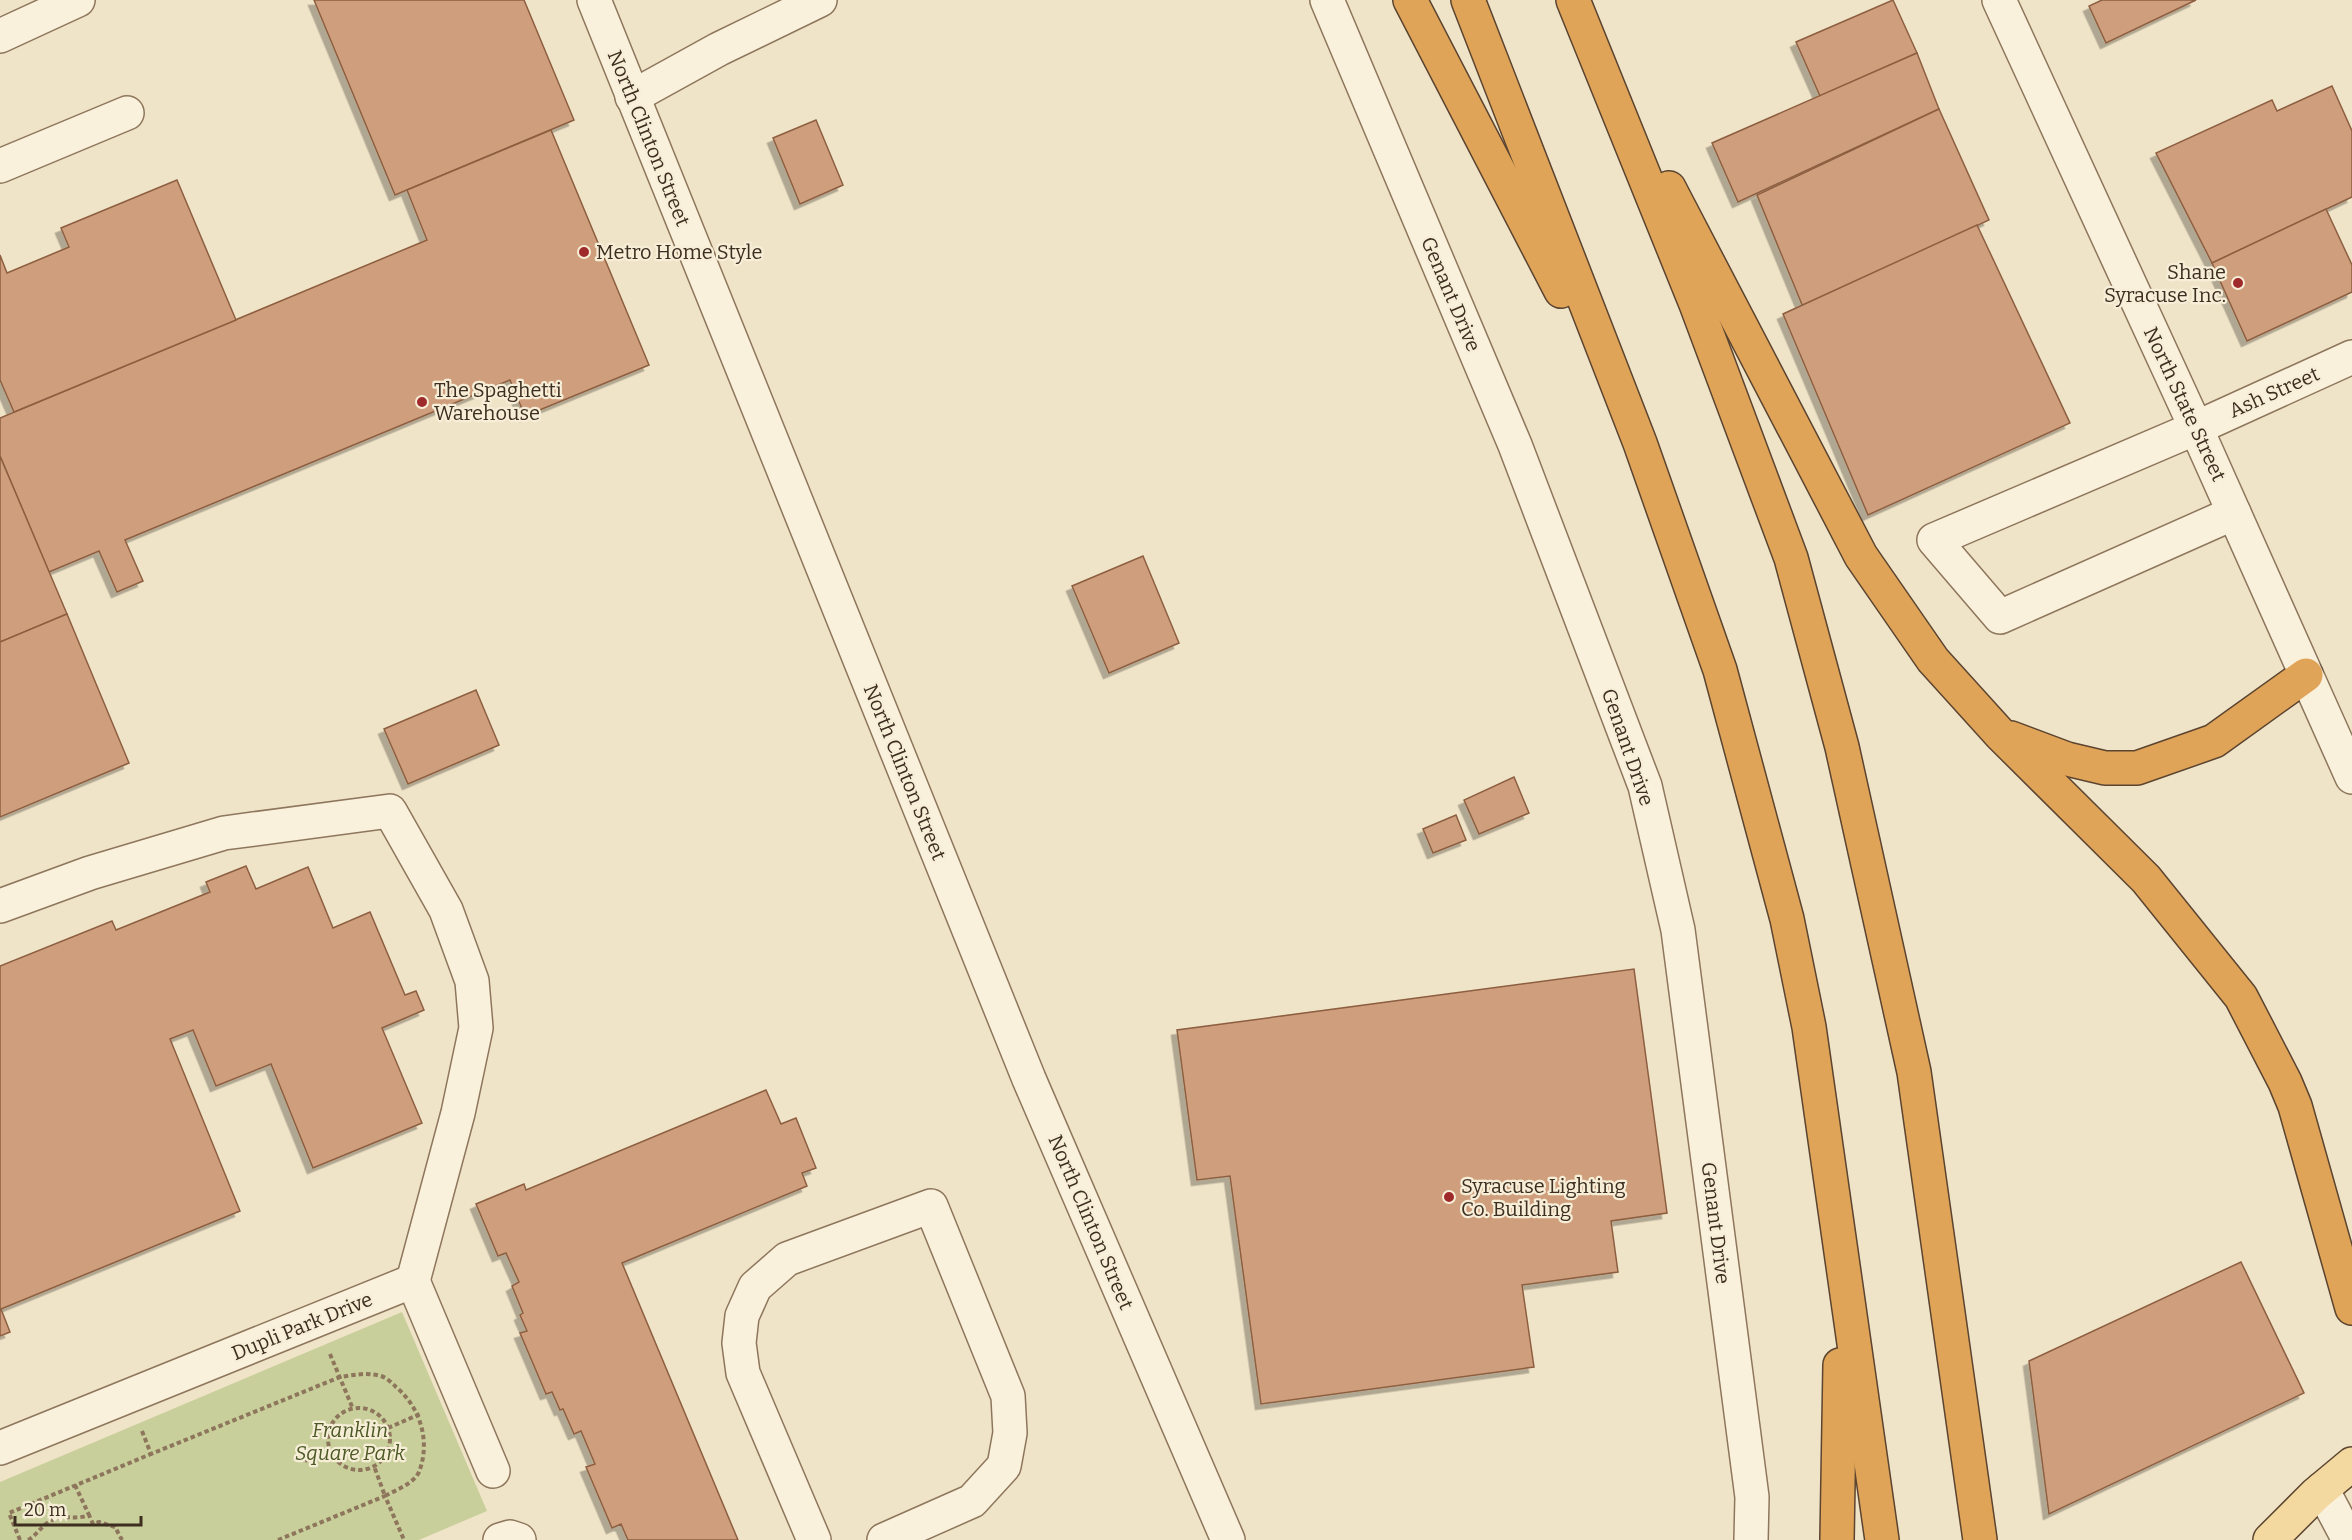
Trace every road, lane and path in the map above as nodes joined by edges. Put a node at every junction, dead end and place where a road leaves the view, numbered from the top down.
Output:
1 (78, 0) edge
2 (594, 0) edge
3 (820, 0) edge
4 (1327, 0) edge
5 (1410, 0) edge
6 (1468, 0) edge
7 (1999, 0) edge
8 (1576, 7) edge
9 (0, 36) edge
10 (632, 97) junction
11 (127, 112) dead end
12 (0, 166) edge
13 (2352, 357) edge
14 (2196, 428) junction
15 (1640, 442) junction
16 (2234, 513) junction
17 (2306, 675) junction
18 (2000, 734) junction
19 (2352, 777) edge
20 (0, 906) edge
21 (1839, 1247) junction
22 (413, 1281) junction
23 (2352, 1308) edge
24 (315, 1320) junction
25 (340, 1377) junction
26 (353, 1409) junction
27 (0, 1448) edge
28 (162, 1449) dead end
29 (330, 1451) junction
30 (151, 1454) dead end
31 (305, 1461) dead end
32 (2352, 1464) edge
33 (374, 1466) junction
34 (493, 1471) dead end
35 (75, 1485) junction
36 (2322, 1489) junction
37 (385, 1496) junction
38 (89, 1515) junction
39 (20, 1540) edge
40 (28, 1540) edge
41 (122, 1540) edge
42 (278, 1540) edge
43 (404, 1540) edge
44 (814, 1540) edge
45 (884, 1540) edge
46 (1228, 1540) edge
47 (1751, 1540) edge
48 (1837, 1540) edge
49 (1882, 1540) edge
50 (1980, 1540) edge
51 (2270, 1540) edge
52 (2349, 1540) edge

1 - 9 street
2 - 10 street, North Clinton Street
3 - 10 street
4 - 47 street, Genant Drive
5 - 15 highway
6 - 15 highway
7 - 14 street, North State Street
8 - 18 highway
8 - 50 highway
10 - 46 street, North Clinton Street
11 - 12 street
13 - 14 street, Ash Street
14 - 16 street, North State Street
14 - 16 street, Ash Street
15 - 21 highway
16 - 17 street, North State Street
17 - 18 highway
17 - 19 street, North State Street
18 - 23 highway
20 - 22 street
21 - 48 highway
21 - 49 highway
22 - 24 street, Dupli Park Drive
22 - 34 street
24 - 25 path
24 - 27 street, Dupli Park Drive
25 - 26 path
25 - 28 path
25 - 37 path
26 - 29 path
26 - 33 path
29 - 31 path
29 - 33 path
30 - 35 path
32 - 36 main road
33 - 37 path
35 - 38 path
35 - 39 path
36 - 51 main road
36 - 52 street
37 - 42 path
37 - 43 path
38 - 40 path
38 - 41 path
44 - 45 street

